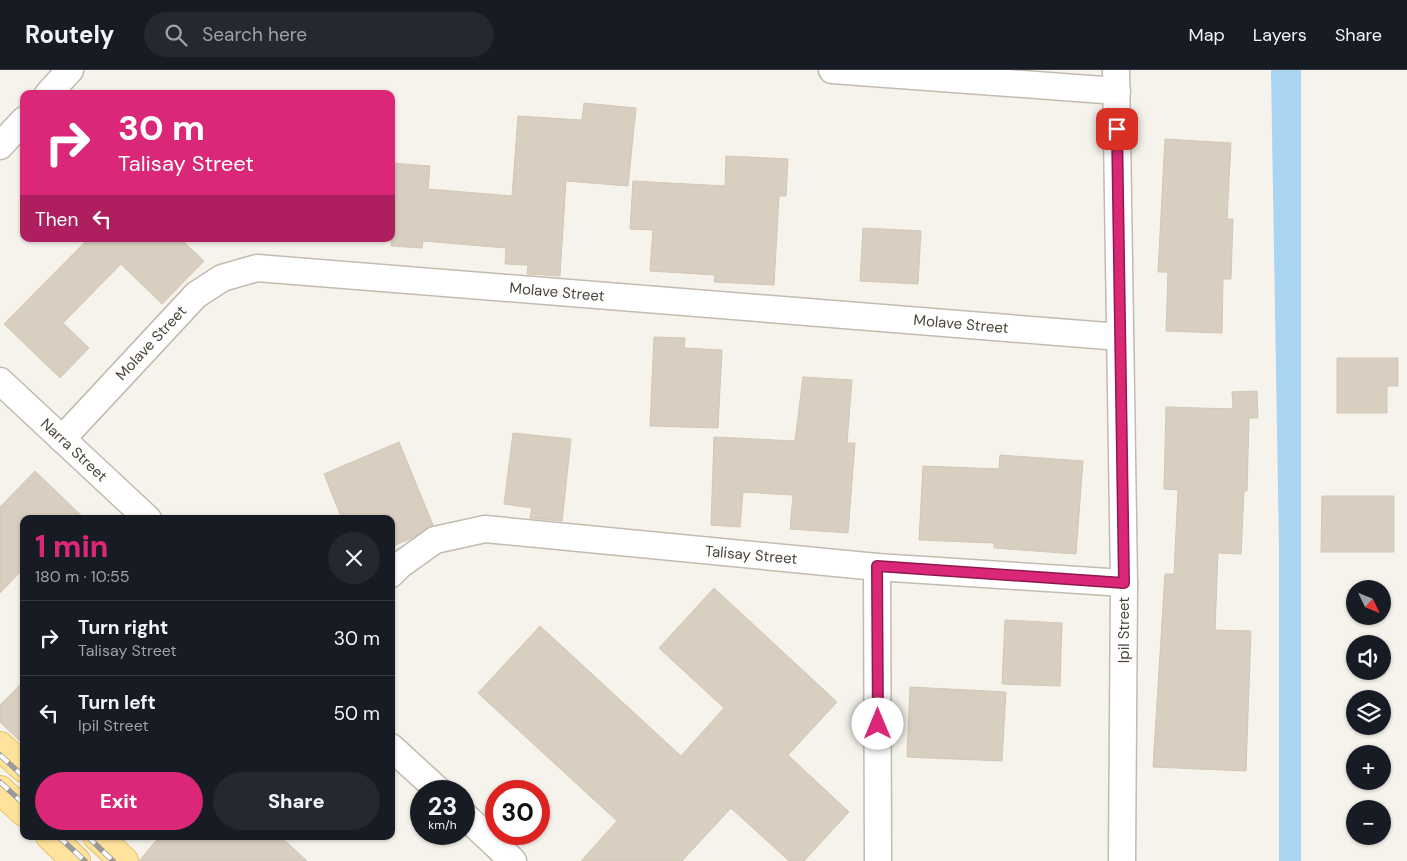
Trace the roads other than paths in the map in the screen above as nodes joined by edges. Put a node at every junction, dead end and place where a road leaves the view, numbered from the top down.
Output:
1 (70, 70) edge
2 (832, 70) edge
3 (1116, 80) edge
4 (52, 90) edge
5 (20, 124) edge
6 (0, 146) edge
7 (1120, 337) junction
8 (0, 380) edge
9 (62, 438) junction
10 (144, 515) edge
11 (877, 566) junction
12 (395, 570) edge
13 (1124, 583) junction
14 (0, 746) edge
15 (395, 751) edge
16 (20, 764) edge
17 (427, 780) edge
18 (0, 790) edge
19 (20, 808) edge
20 (475, 825) edge
21 (54, 840) edge
22 (101, 840) edge
23 (76, 861) edge
24 (124, 861) edge
25 (513, 861) edge
26 (878, 861) edge
27 (1122, 861) edge

1 - 4 street
2 - 3 street
3 - 7 street, Ipil Street
5 - 6 street
7 - 9 street, Molave Street
7 - 13 street, Ipil Street
8 - 9 street, Narra Street
9 - 10 street, Narra Street
11 - 12 street, Talisay Street
11 - 13 street, Talisay Street
11 - 26 street
13 - 27 street, Ipil Street
14 - 16 main road
15 - 17 street
18 - 19 main road
20 - 25 street
21 - 23 main road
22 - 24 main road

